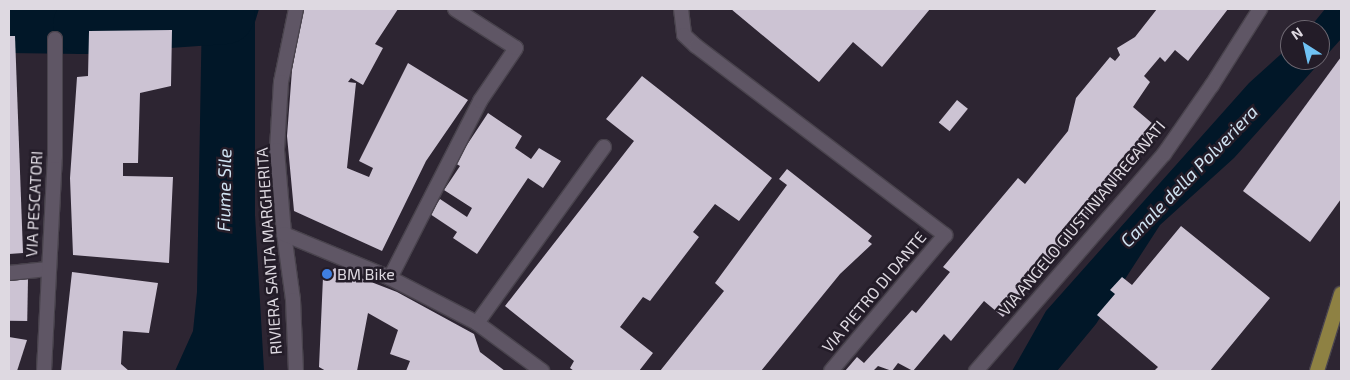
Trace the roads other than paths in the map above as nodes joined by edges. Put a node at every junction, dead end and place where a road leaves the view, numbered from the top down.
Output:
1 (296, 9) edge
2 (455, 9) edge
3 (681, 9) edge
4 (1260, 9) edge
5 (55, 38) dead end
6 (604, 147) dead end
7 (284, 234) junction
8 (48, 269) junction
9 (9, 273) edge
10 (390, 278) junction
11 (1341, 294) edge
12 (477, 323) junction
13 (44, 371) edge
14 (296, 371) edge
15 (542, 371) edge
16 (831, 371) edge
17 (976, 371) edge
18 (1316, 371) edge

1 - 7 street, RIVIERA SANTA MARGHERITA
2 - 10 street
3 - 16 street, VIA PIETRO DI DANTE
4 - 17 street, VIA ANGELO GIUSTINIAN RECANATI
5 - 8 street, VIA PESCATORI
6 - 12 street
7 - 10 street
7 - 14 street, RIVIERA SANTA MARGHERITA
8 - 9 street
8 - 13 street, VIA PESCATORI
10 - 12 street
11 - 18 main road
12 - 15 street

